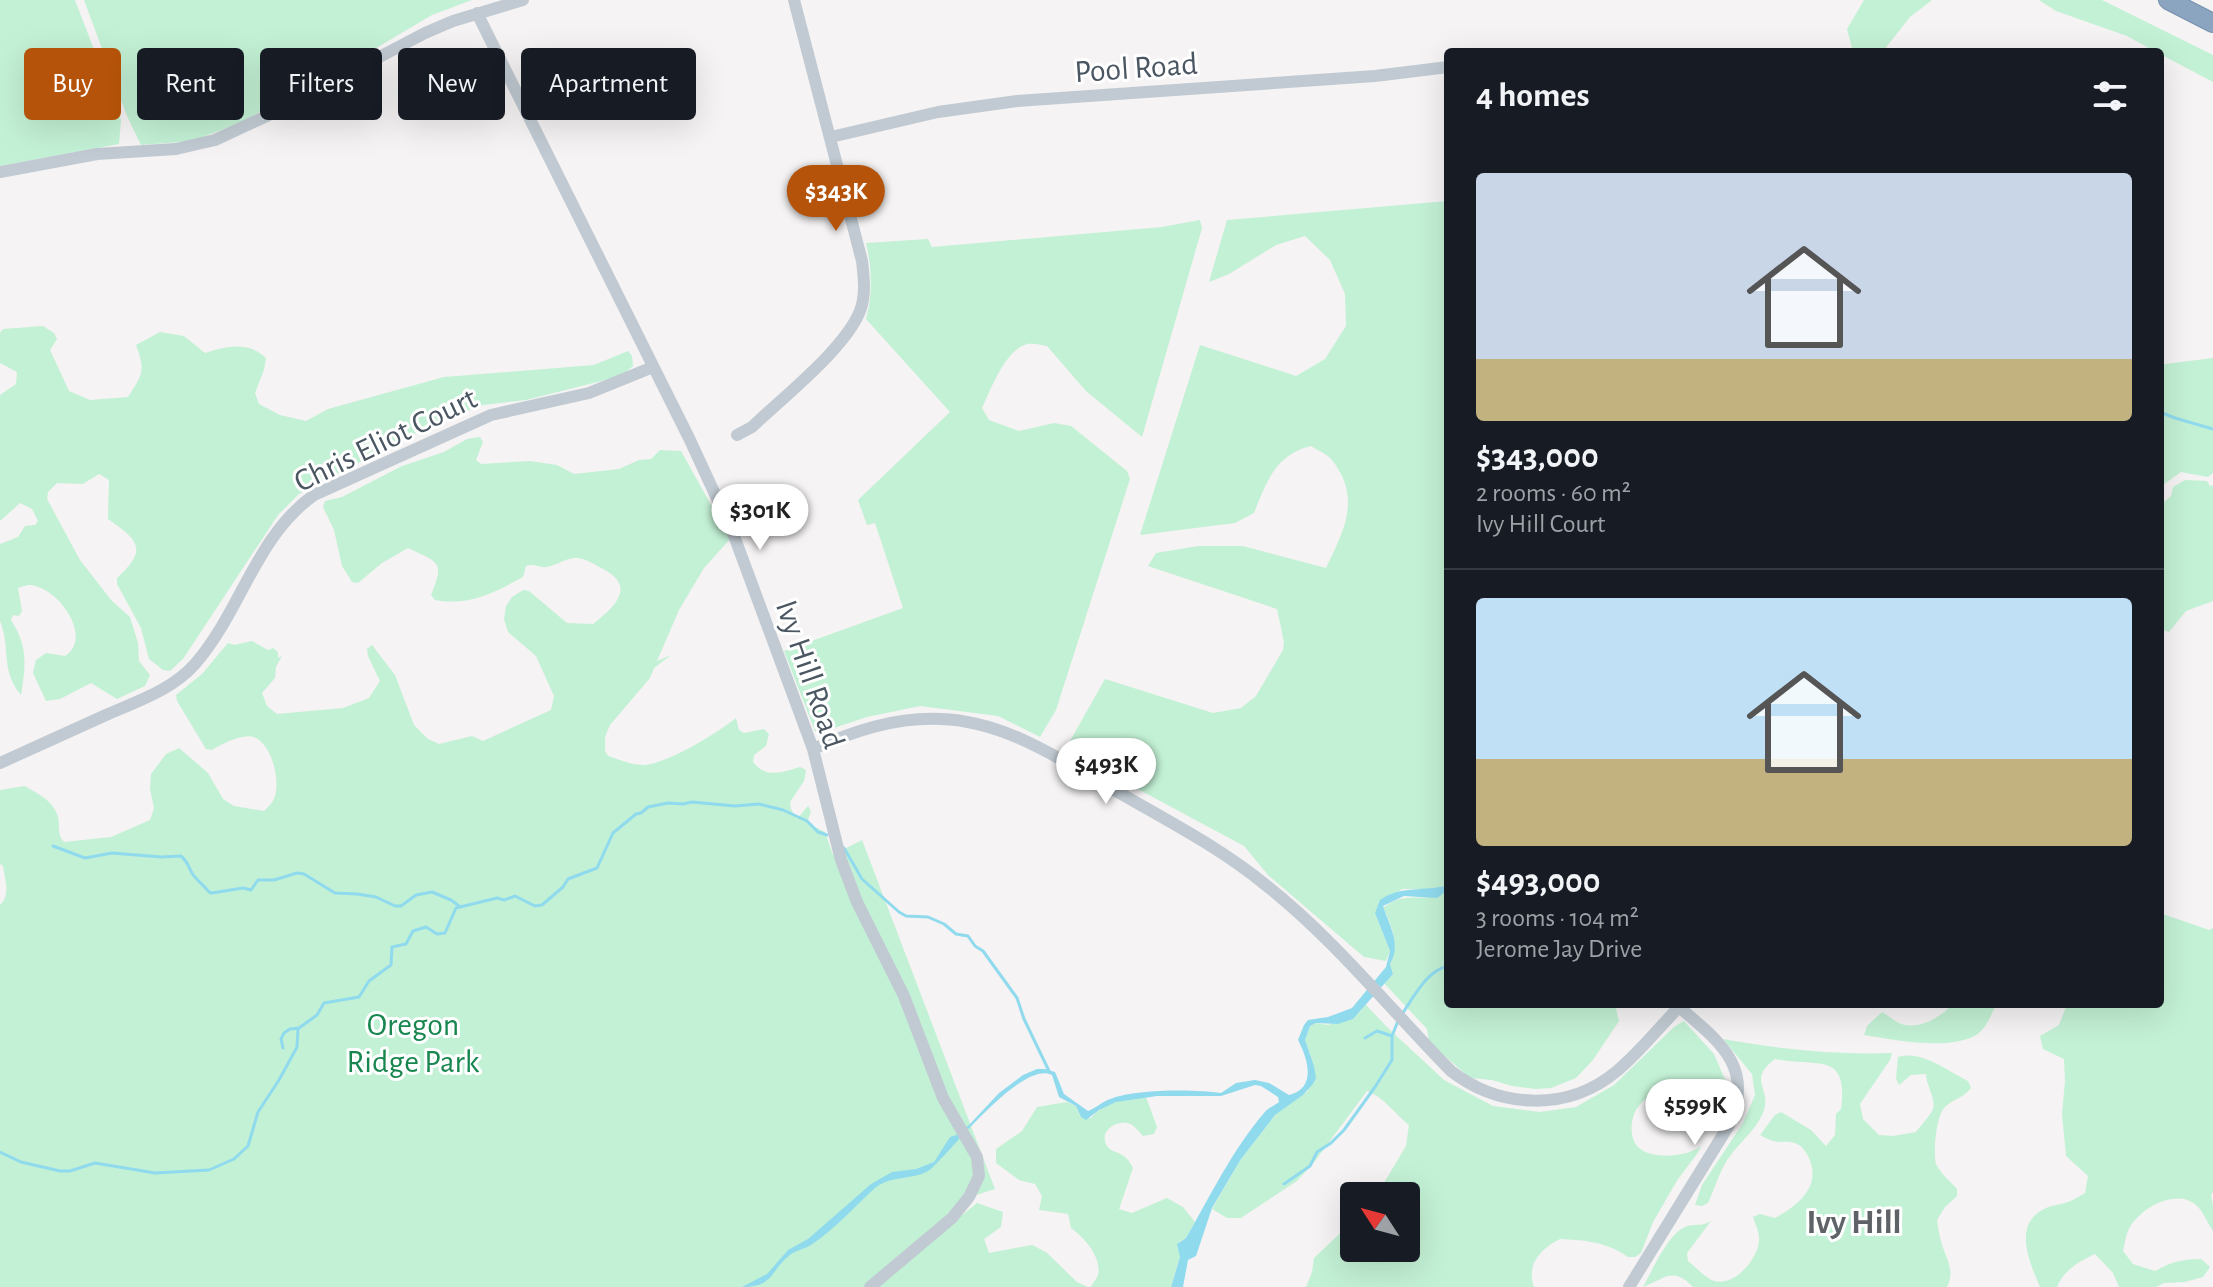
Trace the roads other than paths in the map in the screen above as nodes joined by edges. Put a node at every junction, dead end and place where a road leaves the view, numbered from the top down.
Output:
1 (523, 0) edge
2 (794, 0) edge
3 (2168, 0) edge
4 (477, 13) junction
5 (2213, 23) edge
6 (1444, 67) edge
7 (831, 137) junction
8 (0, 172) edge
9 (653, 367) junction
10 (737, 435) dead end
11 (813, 749) junction
12 (0, 763) edge
13 (1678, 1008) edge
14 (1682, 1008) edge
15 (870, 1287) edge
16 (1629, 1287) edge

1 - 4 street
2 - 7 street
3 - 5 highway
4 - 8 street
4 - 9 street, Ivy Hill Road
6 - 7 street, Pool Road
7 - 10 street
9 - 11 street, Ivy Hill Road
9 - 12 street, Chris Eliot Court
11 - 13 street
11 - 15 street, Ivy Hill Road
14 - 16 street

